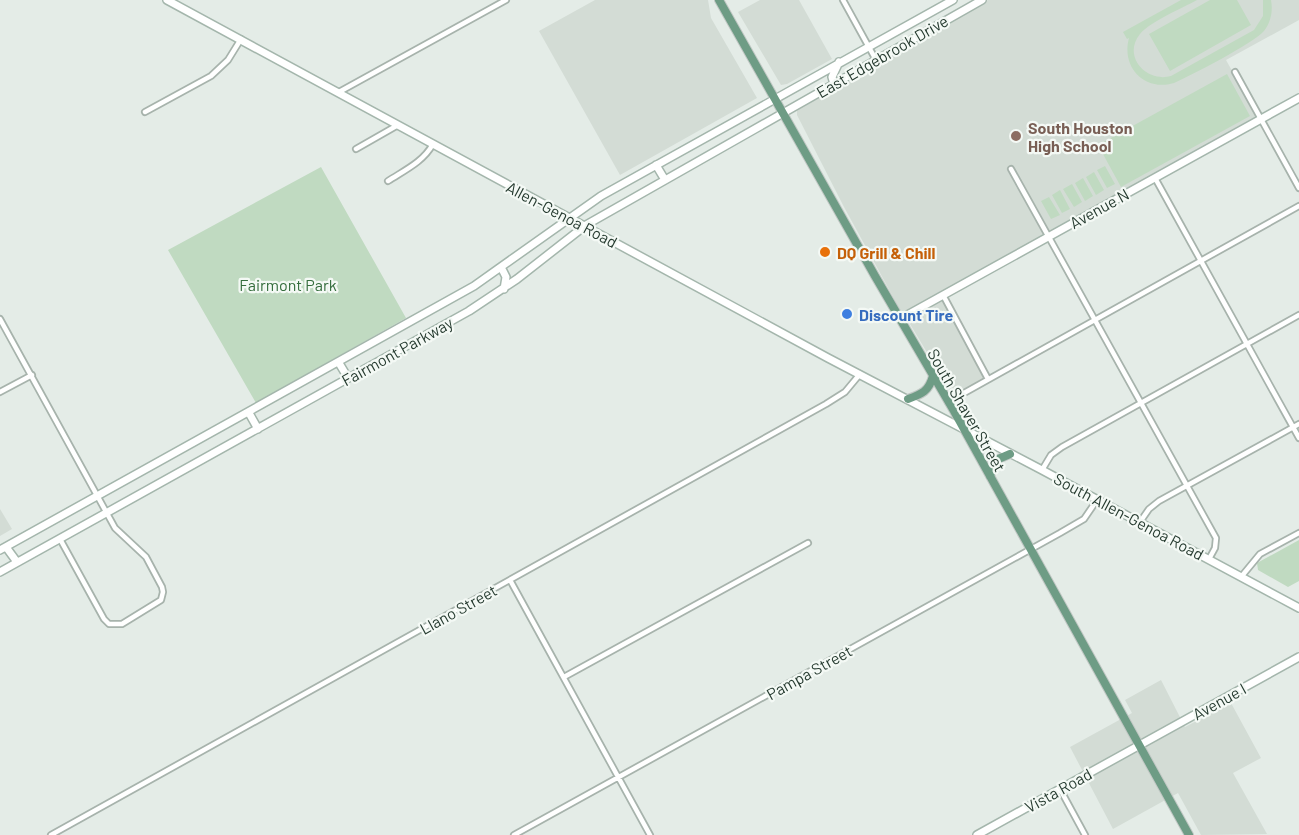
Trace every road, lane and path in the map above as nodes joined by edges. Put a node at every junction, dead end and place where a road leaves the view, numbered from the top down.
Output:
1 (167, 0) edge
2 (506, 0) edge
3 (719, 0) edge
4 (843, 0) edge
5 (982, 0) edge
6 (951, 1) edge
7 (955, 15) junction
8 (241, 39) junction
9 (869, 46) junction
10 (876, 60) junction
11 (839, 62) junction
12 (1235, 72) dead end
13 (834, 84) junction
14 (339, 92) junction
15 (1299, 98) edge
16 (775, 99) junction
17 (145, 112) dead end
18 (783, 112) junction
19 (1261, 119) junction
20 (398, 125) junction
21 (433, 144) junction
22 (356, 149) dead end
23 (656, 165) junction
24 (1011, 169) dead end
25 (1155, 178) junction
26 (665, 180) junction
27 (388, 181) dead end
28 (1299, 188) edge
29 (1299, 206) edge
30 (570, 218) junction
31 (586, 225) junction
32 (1048, 236) junction
33 (1201, 261) junction
34 (501, 267) junction
35 (504, 289) junction
36 (943, 295) junction
37 (1299, 315) edge
38 (0, 319) edge
39 (900, 319) junction
40 (1095, 320) junction
41 (1247, 344) junction
42 (339, 363) junction
43 (860, 374) junction
44 (32, 375) junction
45 (933, 376) junction
46 (348, 378) junction
47 (988, 380) junction
48 (0, 392) edge
49 (908, 399) junction
50 (948, 402) junction
51 (1141, 403) junction
52 (249, 413) junction
53 (1299, 424) edge
54 (961, 427) junction
55 (1293, 427) junction
56 (258, 429) junction
57 (1299, 438) edge
58 (1010, 453) junction
59 (1042, 470) junction
60 (990, 476) junction
61 (1187, 486) junction
62 (99, 496) junction
63 (1097, 500) junction
64 (106, 513) junction
65 (1140, 522) junction
66 (1299, 533) edge
67 (60, 539) junction
68 (808, 543) dead end
69 (3, 548) edge
70 (1030, 550) junction
71 (1209, 559) junction
72 (17, 562) junction
73 (0, 572) edge
74 (1241, 577) junction
75 (510, 580) junction
76 (1299, 608) edge
77 (1299, 657) edge
78 (564, 677) junction
79 (1139, 745) junction
80 (618, 777) junction
81 (1060, 789) junction
82 (51, 835) edge
83 (514, 835) edge
84 (651, 835) edge
85 (977, 835) edge
86 (1085, 835) edge
87 (1189, 835) edge

1 - 8 main road, Allen-Genoa Road
2 - 14 street
3 - 16 main road, South Shaver Street
4 - 9 street
5 - 7 main road, East Edgebrook Drive
6 - 7 main road
6 - 9 main road, East Edgebrook Drive
7 - 10 main road, East Edgebrook Drive
8 - 14 main road, Allen-Genoa Road
8 - 17 street
9 - 10 street
9 - 11 main road, East Edgebrook Drive
10 - 13 main road, East Edgebrook Drive
11 - 13 main road
11 - 16 main road, East Edgebrook Drive
12 - 19 street
13 - 18 main road, East Edgebrook Drive
14 - 20 main road, Allen-Genoa Road
15 - 19 main road, Avenue N
16 - 18 main road, South Shaver Street
16 - 23 main road, Fairmont Parkway
18 - 26 main road, Fairmont Parkway
18 - 39 main road, South Shaver Street
19 - 25 main road, Avenue N
19 - 28 street
20 - 21 main road, Allen-Genoa Road
20 - 22 street
21 - 27 street
21 - 30 main road, Allen-Genoa Road
23 - 26 main road
23 - 30 main road, Fairmont Parkway
24 - 32 street
25 - 32 main road, Avenue N
25 - 33 street
26 - 31 main road, Fairmont Parkway
29 - 33 street
30 - 31 main road, Allen-Genoa Road
30 - 34 main road, Fairmont Parkway
31 - 35 main road, Fairmont Parkway
31 - 43 main road, Allen-Genoa Road
32 - 36 main road, Avenue N
32 - 40 street
33 - 40 street
33 - 41 street
34 - 35 main road
34 - 42 main road, Fairmont Parkway
35 - 46 main road, Fairmont Parkway
36 - 39 main road, Avenue N
36 - 47 street
37 - 41 street
38 - 44 street
39 - 45 main road, South Shaver Street
40 - 47 street
40 - 51 street
41 - 51 street
41 - 55 street
42 - 46 main road
42 - 52 main road, Fairmont Parkway
43 - 49 main road, Allen-Genoa Road
43 - 75 street, Llano Street
44 - 48 street
44 - 62 street
45 - 49 main road
45 - 50 main road, South Shaver Street
46 - 56 main road, Fairmont Parkway
47 - 50 street
49 - 54 main road, Allen-Genoa Road
50 - 54 main road, South Shaver Street
51 - 59 street
51 - 61 street
52 - 56 main road
52 - 62 main road, Fairmont Parkway
53 - 55 street
54 - 58 main road, South Allen-Genoa Road
54 - 60 main road, South Shaver Street
55 - 57 street
55 - 61 street
56 - 64 main road, Fairmont Parkway
58 - 59 main road, South Allen-Genoa Road
58 - 60 main road
59 - 63 main road, South Allen-Genoa Road
60 - 70 main road, South Shaver Street
61 - 65 street
61 - 71 street
62 - 64 street
62 - 69 main road, Fairmont Parkway
63 - 65 main road, South Allen-Genoa Road
63 - 70 street, Pampa Street
64 - 67 main road, Fairmont Parkway
64 - 67 street
65 - 71 main road, South Allen-Genoa Road
66 - 74 street
67 - 72 main road, Fairmont Parkway
68 - 78 street
69 - 72 main road
70 - 79 main road, South Shaver Street
70 - 80 street, Pampa Street
71 - 74 main road, South Allen-Genoa Road
72 - 73 main road, Fairmont Parkway
74 - 76 main road, South Allen-Genoa Road
75 - 78 street
75 - 82 street, Llano Street
77 - 79 main road, Avenue I
78 - 80 street
79 - 81 main road, Vista Road
79 - 87 main road, South Shaver Street
80 - 83 street, Pampa Street
80 - 84 street
81 - 85 main road, Vista Road
81 - 86 street

